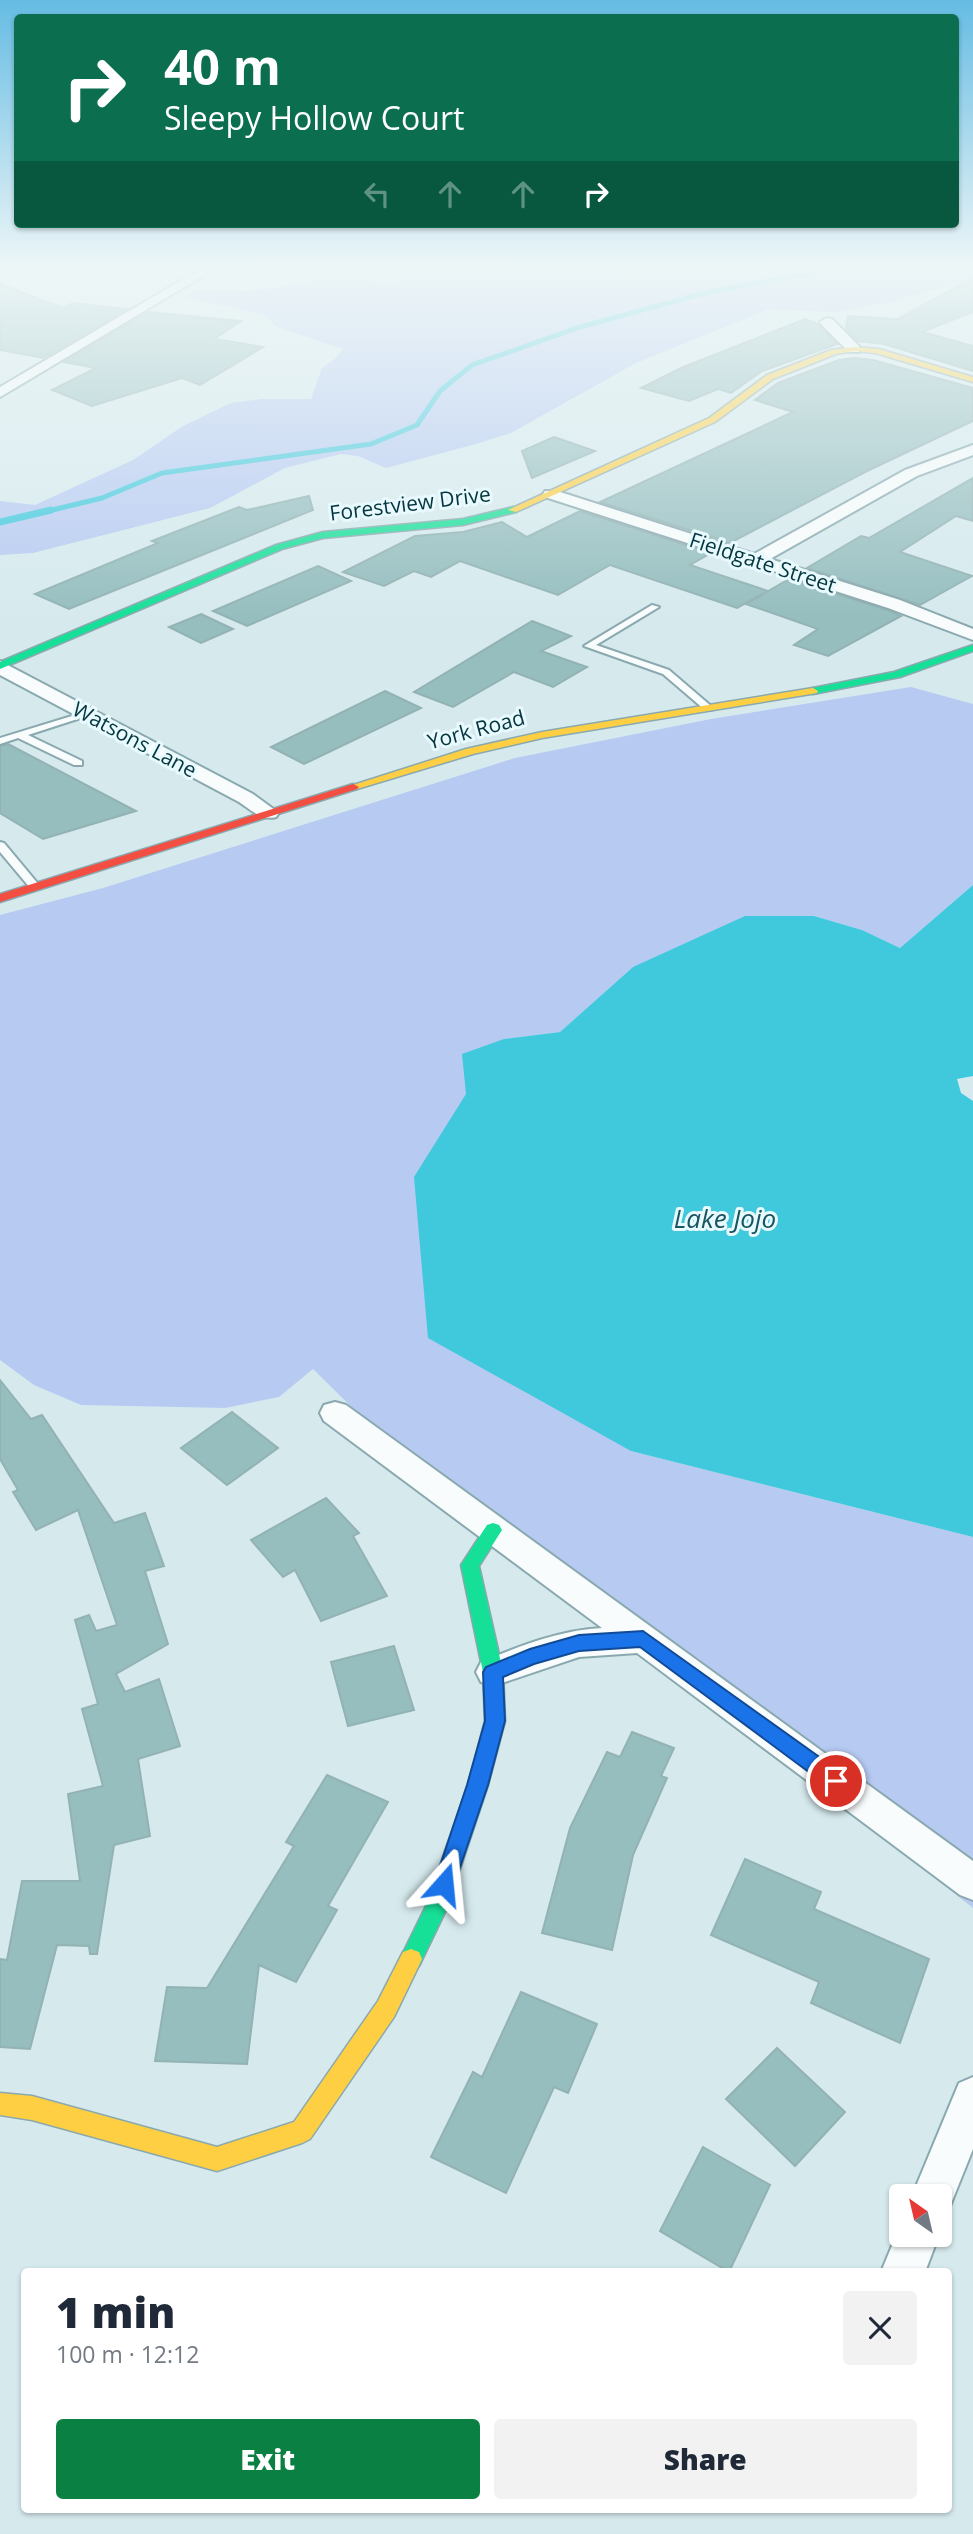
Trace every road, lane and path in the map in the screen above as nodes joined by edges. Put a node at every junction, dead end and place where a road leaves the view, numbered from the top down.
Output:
1 (18, 382) edge
2 (763, 382) edge
3 (0, 393) edge
4 (973, 450) edge
5 (551, 494) junction
6 (757, 559) junction
7 (655, 607) dead end
8 (973, 635) edge
9 (973, 648) edge
10 (0, 667) edge
11 (708, 708) junction
12 (88, 714) junction
13 (19, 735) junction
14 (0, 741) edge
15 (78, 763) dead end
16 (269, 813) junction
17 (0, 845) edge
18 (35, 887) junction
19 (0, 898) edge
20 (335, 1413) dead end
21 (493, 1530) junction
22 (643, 1639) junction
23 (493, 1672) junction
24 (973, 1883) edge
25 (973, 2096) edge
26 (0, 2104) edge
27 (938, 2184) edge
28 (913, 2247) edge
29 (905, 2268) edge

1 - 3 street
2 - 5 street, Forestview Drive
4 - 6 street
5 - 6 street, Fieldgate Street
5 - 10 street, Forestview Drive
6 - 8 street, Fieldgate Street
7 - 11 lane
9 - 11 street, York Road
10 - 12 street, Watsons Lane
11 - 16 street, York Road
12 - 13 lane
12 - 16 street, Watsons Lane
13 - 14 lane
13 - 15 lane
16 - 18 street, York Road
17 - 18 lane
18 - 19 street, York Road
20 - 21 street
21 - 22 street
21 - 23 street
22 - 23 street
22 - 24 street
23 - 26 street
25 - 27 street
28 - 29 street

